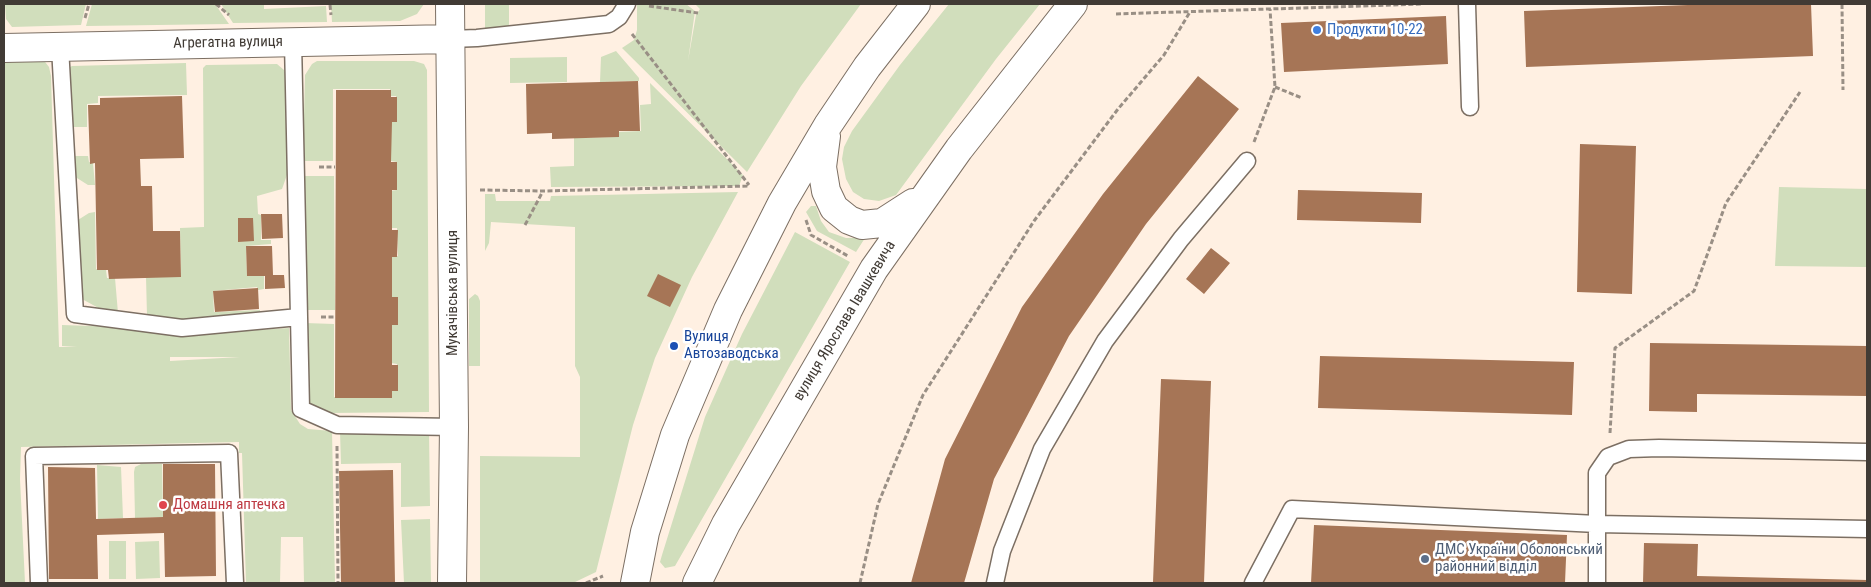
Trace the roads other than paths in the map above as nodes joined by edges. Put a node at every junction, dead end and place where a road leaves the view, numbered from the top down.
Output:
1 (450, 4) edge
2 (916, 4) edge
3 (1073, 4) edge
4 (1467, 4) edge
5 (628, 8) edge
6 (452, 39) junction
7 (293, 42) junction
8 (60, 47) junction
9 (4, 48) edge
10 (1470, 107) dead end
11 (828, 125) junction
12 (1247, 161) road end
13 (926, 194) junction
14 (299, 317) junction
15 (454, 427) junction
16 (1867, 452) edge
17 (1597, 524) junction
18 (1867, 529) edge
19 (38, 583) edge
20 (235, 583) edge
21 (452, 583) edge
22 (635, 583) edge
23 (698, 583) edge
24 (994, 583) edge
25 (1253, 583) edge
26 (1597, 583) edge

1 - 6 main road, Мукачівська вулиця
2 - 11 main road
3 - 13 main road, вулиця Ярослава Івашкевича
4 - 10 lane
5 - 6 lane
6 - 7 main road, Агрегатна вулиця
6 - 15 main road, Мукачівська вулиця
7 - 8 main road, Агрегатна вулиця
7 - 14 lane
8 - 9 main road, Агрегатна вулиця
8 - 14 lane
11 - 13 main road
11 - 22 main road
12 - 24 lane
13 - 23 main road, вулиця Ярослава Івашкевича
14 - 15 lane
15 - 21 main road, Мукачівська вулиця
16 - 17 lane
17 - 18 lane
17 - 25 lane
17 - 26 lane
19 - 20 lane

